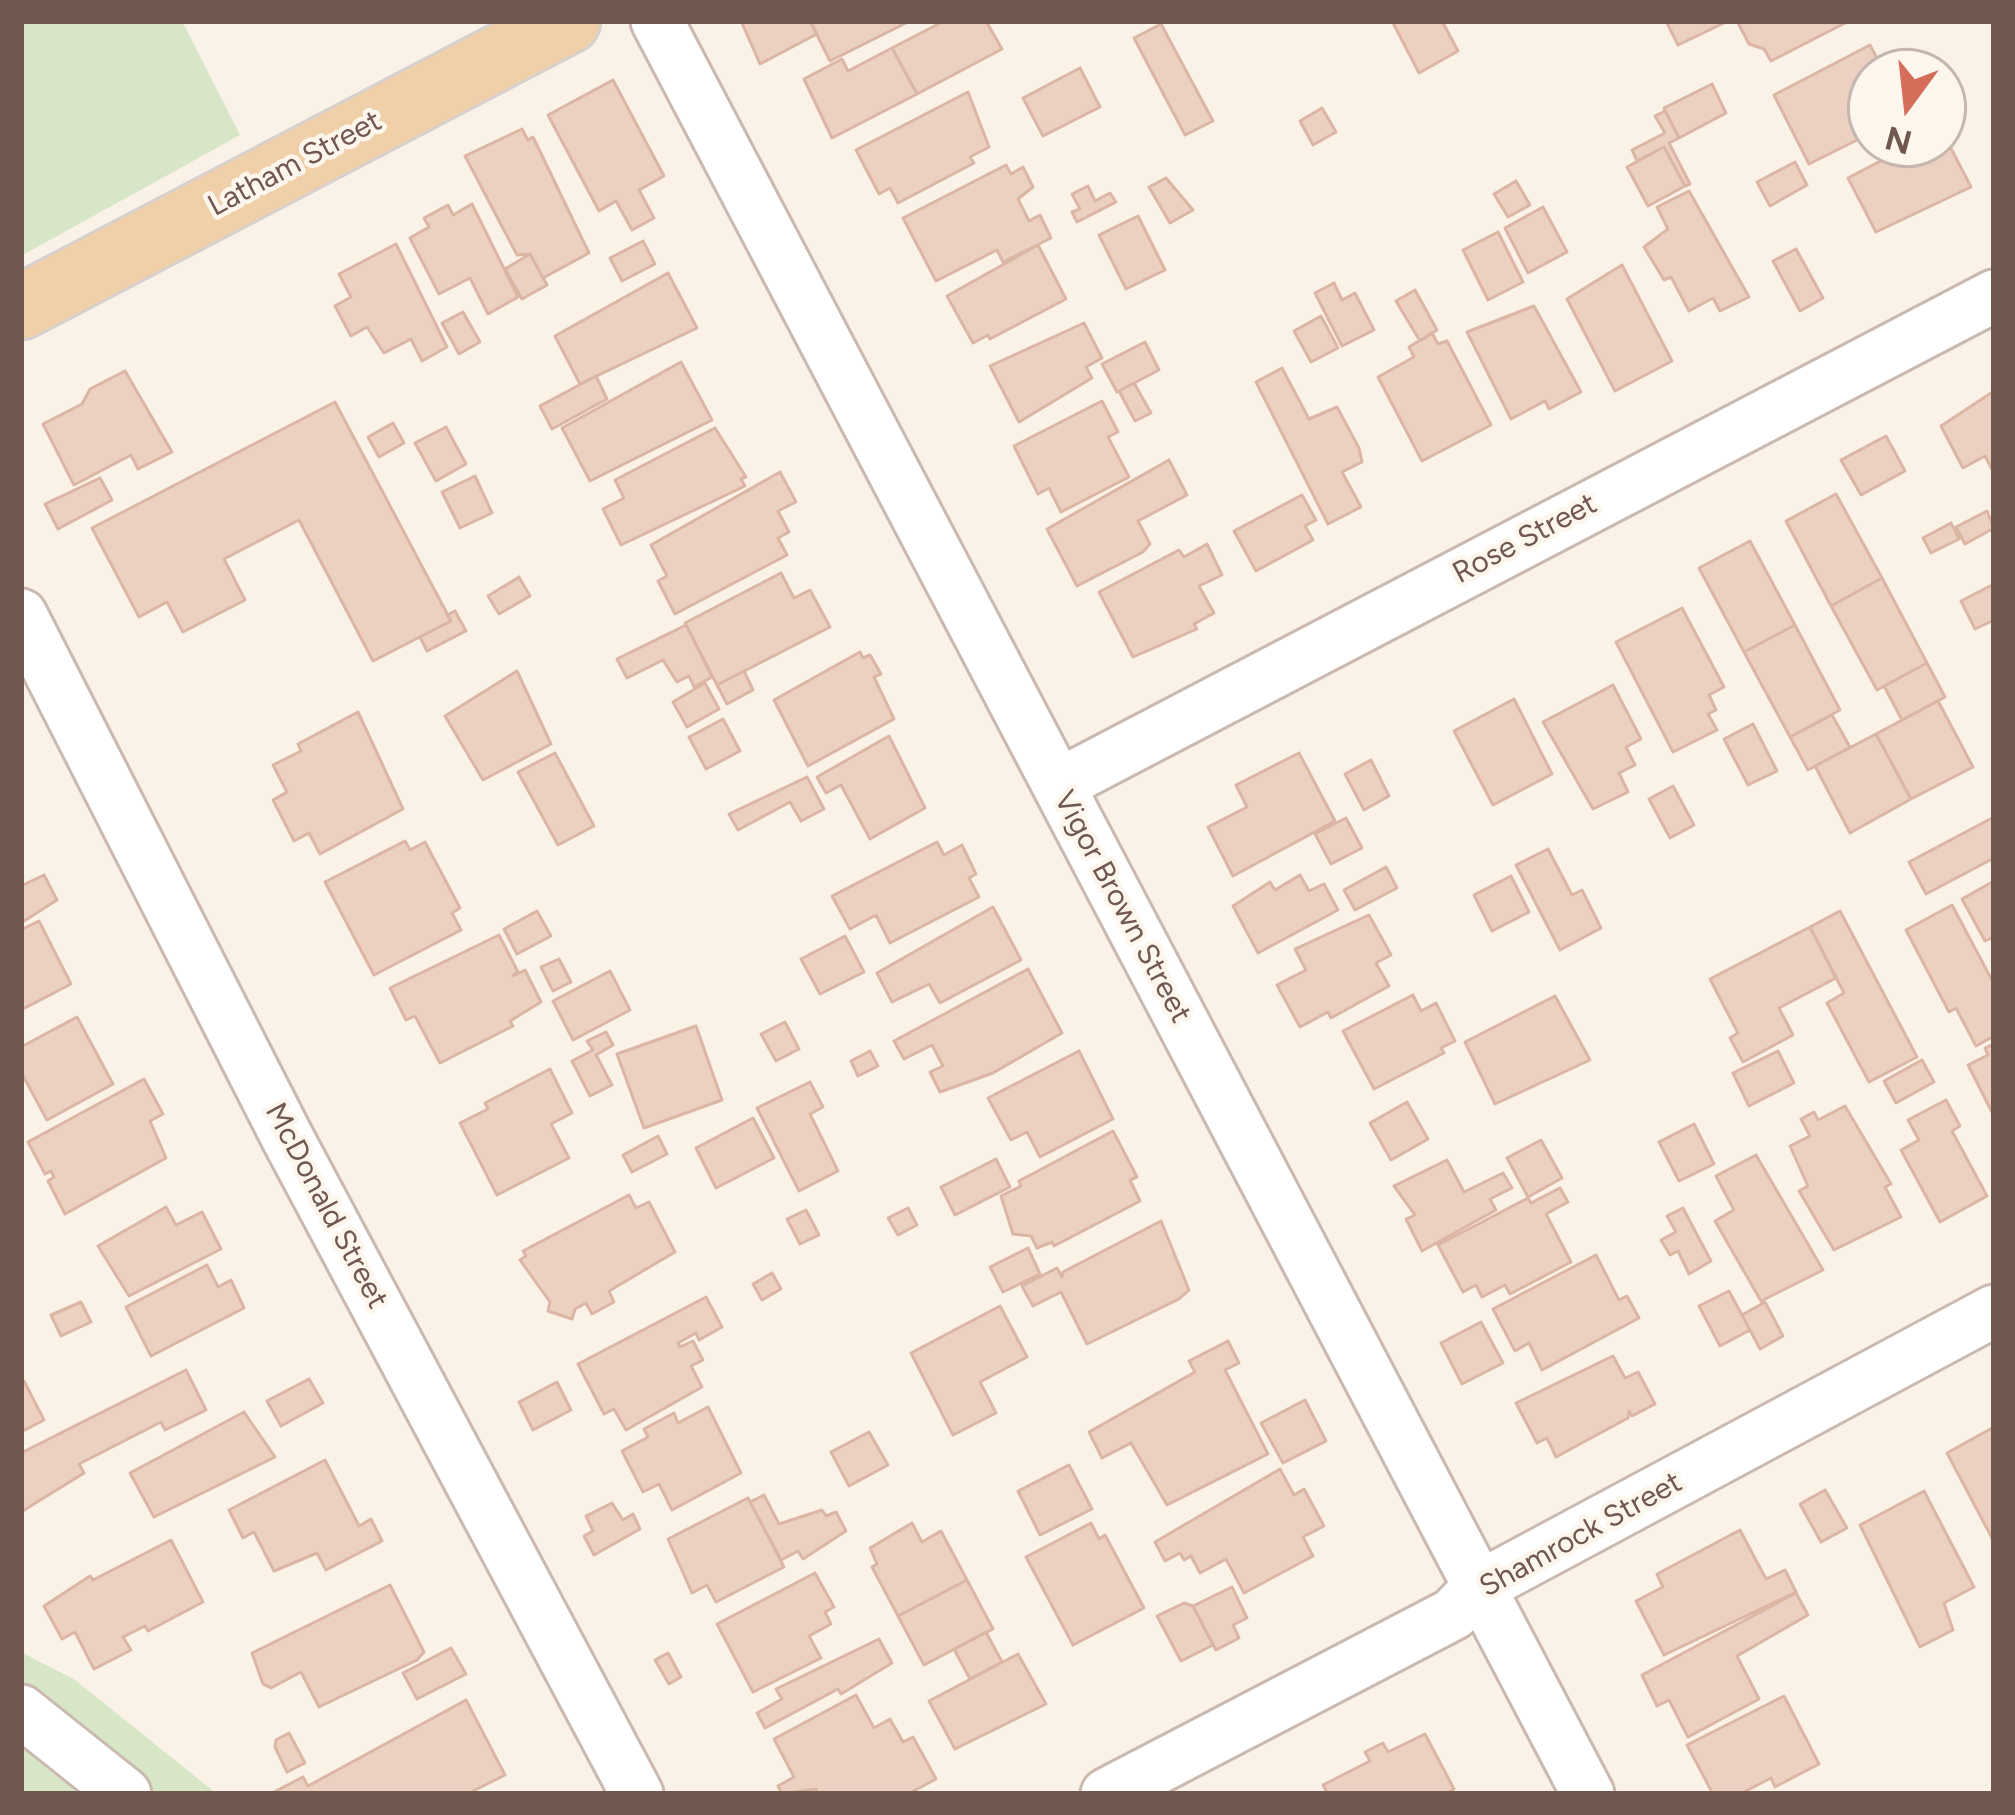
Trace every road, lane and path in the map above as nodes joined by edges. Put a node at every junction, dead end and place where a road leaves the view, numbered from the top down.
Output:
1 (568, 21) edge
2 (656, 21) edge
3 (1994, 296) edge
4 (21, 307) edge
5 (21, 615) edge
6 (1058, 785) junction
7 (1994, 1311) edge
8 (1479, 1587) junction
9 (21, 1712) edge
10 (124, 1794) edge
11 (637, 1794) edge
12 (1107, 1794) edge
13 (1588, 1794) edge

1 - 4 main road, Latham Street
2 - 6 street, Vigor Brown Street
3 - 6 street, Rose Street
5 - 11 street, McDonald Street
6 - 8 street, Vigor Brown Street
7 - 8 street, Shamrock Street
8 - 12 street, Shamrock Street
8 - 13 street, Vigor Brown Street
9 - 10 street

